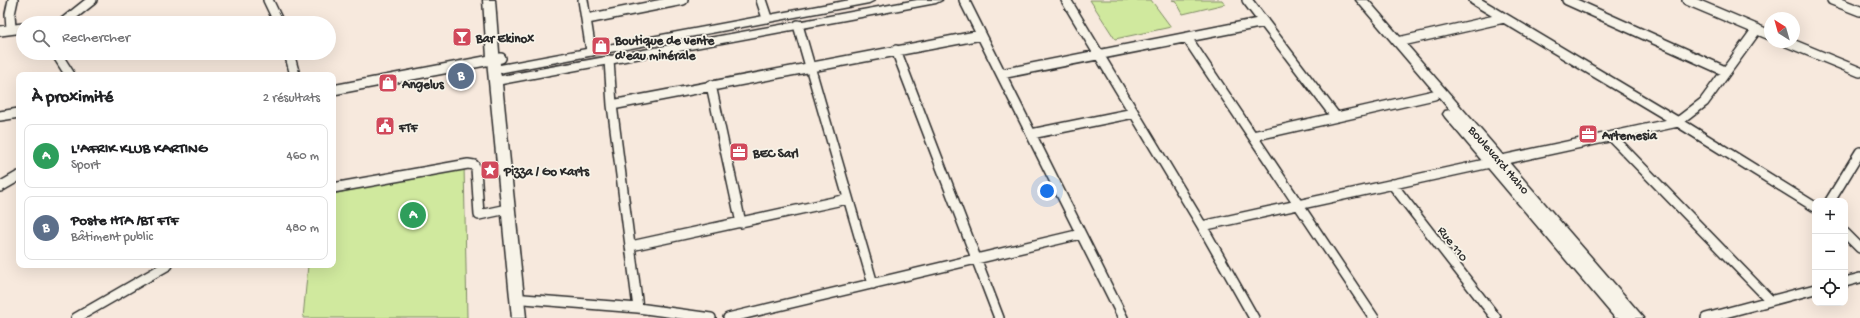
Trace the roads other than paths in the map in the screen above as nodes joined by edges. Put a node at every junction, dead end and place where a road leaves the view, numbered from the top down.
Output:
1 (13, 0) edge
2 (92, 0) edge
3 (268, 0) edge
4 (489, 0) edge
5 (496, 0) edge
6 (583, 0) edge
7 (682, 0) edge
8 (761, 0) edge
9 (870, 0) edge
10 (936, 0) edge
11 (964, 0) edge
12 (1066, 0) edge
13 (1247, 0) edge
14 (1352, 0) edge
15 (1362, 0) edge
16 (1474, 0) edge
17 (1567, 0) edge
18 (1687, 0) edge
19 (1832, 0) edge
20 (1860, 11) edge
21 (72, 16) edge
22 (276, 16) edge
23 (767, 18) junction
24 (1504, 18) junction
25 (587, 19) junction
26 (1264, 22) junction
27 (798, 25) junction
28 (11, 29) junction
29 (16, 29) edge
30 (1757, 29) junction
31 (0, 31) edge
32 (1764, 32) edge
33 (981, 35) junction
34 (1187, 38) junction
35 (1398, 42) junction
36 (1800, 47) edge
37 (896, 50) junction
38 (592, 51) junction
39 (1098, 55) junction
40 (60, 60) edge
41 (291, 60) edge
42 (609, 60) junction
43 (808, 66) junction
44 (498, 70) junction
45 (1725, 71) junction
46 (68, 72) edge
47 (294, 72) edge
48 (1860, 72) edge
49 (1001, 74) junction
50 (712, 85) junction
51 (336, 90) edge
52 (1434, 95) junction
53 (612, 105) junction
54 (16, 113) edge
55 (1134, 113) junction
56 (0, 116) edge
57 (1336, 117) junction
58 (1678, 122) junction
59 (1031, 134) junction
60 (1253, 136) junction
61 (1612, 137) junction
62 (1860, 152) edge
63 (1496, 162) junction
64 (16, 178) edge
65 (1392, 184) junction
66 (0, 187) edge
67 (336, 187) edge
68 (1832, 198) edge
69 (847, 199) junction
70 (1300, 205) junction
71 (1812, 205) edge
72 (507, 208) junction
73 (741, 223) junction
74 (1202, 226) junction
75 (1081, 234) junction
76 (1846, 234) edge
77 (631, 246) junction
78 (1860, 248) edge
79 (976, 259) junction
80 (163, 268) edge
81 (1860, 278) edge
82 (1848, 281) edge
83 (873, 284) junction
84 (1812, 290) edge
85 (524, 299) junction
86 (1771, 301) junction
87 (638, 308) junction
88 (76, 318) edge
89 (519, 318) edge
90 (526, 318) edge
91 (711, 318) edge
92 (728, 318) edge
93 (999, 318) edge
94 (1123, 318) edge
95 (1254, 318) edge
96 (1374, 318) edge
97 (1496, 318) edge
98 (1624, 318) edge
99 (1637, 318) edge
100 (1706, 318) edge

1 - 28 street
2 - 21 street
3 - 22 street
4 - 44 main road
5 - 44 main road
6 - 25 street
7 - 25 street
8 - 23 street
9 - 23 main road
10 - 27 main road
11 - 33 street
12 - 39 street
13 - 26 street
14 - 52 main road, Boulevard Haho
15 - 35 main road, Boulevard Haho
16 - 24 street
17 - 45 street
18 - 30 street
19 - 20 street
23 - 38 main road
24 - 35 street
24 - 58 street
25 - 38 street
26 - 34 street
26 - 57 street
27 - 42 main road
27 - 43 street
28 - 29 street
28 - 31 street
30 - 32 street
30 - 45 street
33 - 37 street
33 - 49 street
34 - 39 street
34 - 60 street
35 - 63 main road, Boulevard Haho
36 - 48 street
37 - 43 street
37 - 79 street
38 - 44 main road
39 - 49 street
39 - 55 street
40 - 46 street
41 - 47 street
42 - 44 main road
42 - 53 street
43 - 50 street
43 - 69 street
44 - 51 street
44 - 72 main road
44 - 85 main road
45 - 58 street
49 - 59 street
50 - 53 street
50 - 73 street
52 - 57 street
52 - 63 main road, Boulevard Haho
53 - 77 street
54 - 56 street
55 - 59 street
55 - 74 street
57 - 60 street
58 - 61 street
58 - 71 street
59 - 75 street
60 - 70 street
61 - 63 street
61 - 86 street
62 - 68 street
63 - 65 street
63 - 98 main road, Boulevard Haho
63 - 99 main road, Boulevard Haho
64 - 66 street
65 - 70 street
65 - 97 street, Rue 110
67 - 72 street
69 - 73 street
69 - 83 street
70 - 74 street
70 - 96 street
72 - 89 main road
73 - 77 street
74 - 95 street
75 - 79 street
75 - 94 street
76 - 78 street
77 - 87 street
79 - 83 street
79 - 93 street
80 - 88 street
81 - 82 street
83 - 92 street
84 - 86 street
85 - 87 street
85 - 90 main road
86 - 100 street
87 - 91 street

